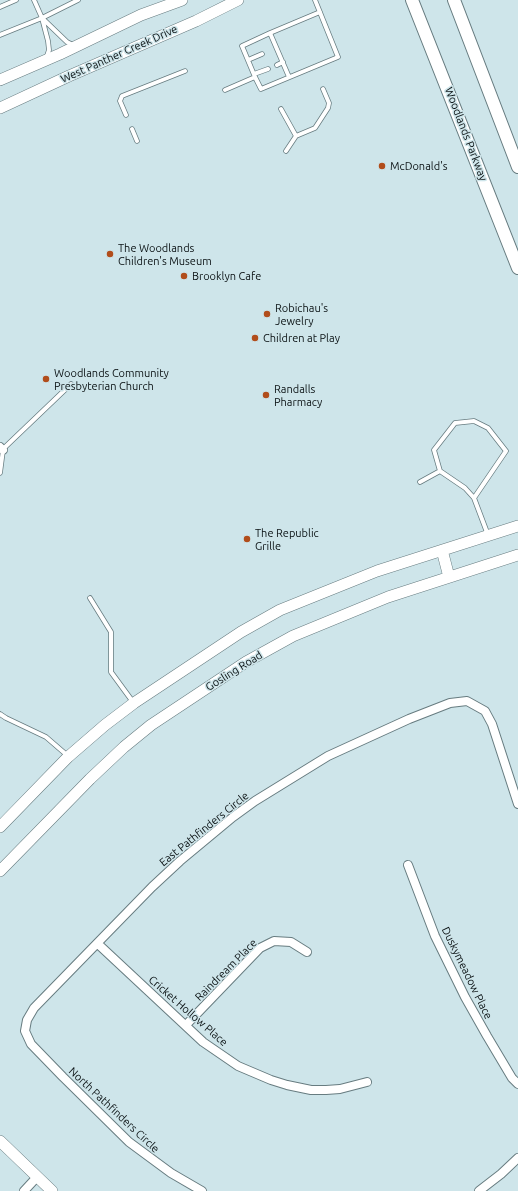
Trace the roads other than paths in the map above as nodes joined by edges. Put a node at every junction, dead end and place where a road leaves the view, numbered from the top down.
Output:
1 (16, 0) edge
2 (34, 0) edge
3 (78, 0) edge
4 (182, 0) edge
5 (238, 0) edge
6 (315, 0) edge
7 (412, 0) edge
8 (454, 0) edge
9 (0, 7) edge
10 (320, 12) junction
11 (42, 18) junction
12 (270, 33) junction
13 (0, 35) edge
14 (76, 46) junction
15 (276, 48) junction
16 (271, 50) dead end
17 (262, 54) dead end
18 (248, 60) junction
19 (43, 61) junction
20 (283, 62) junction
21 (277, 65) dead end
22 (268, 69) dead end
23 (185, 71) dead end
24 (255, 75) junction
25 (289, 77) junction
26 (0, 80) edge
27 (323, 89) dead end
28 (225, 90) dead end
29 (0, 108) edge
30 (281, 109) dead end
31 (126, 116) dead end
32 (132, 128) dead end
33 (296, 136) junction
34 (137, 142) dead end
35 (286, 151) dead end
36 (518, 167) edge
37 (518, 268) edge
38 (71, 384) dead end
39 (1, 449) edge
40 (440, 471) junction
41 (0, 473) edge
42 (420, 482) dead end
43 (474, 498) junction
44 (518, 526) edge
45 (488, 535) junction
46 (442, 550) junction
47 (518, 554) edge
48 (449, 576) junction
49 (90, 598) dead end
50 (134, 703) junction
51 (0, 714) edge
52 (68, 757) junction
53 (518, 804) edge
54 (0, 827) edge
55 (408, 865) dead end
56 (0, 871) edge
57 (98, 944) junction
58 (307, 952) dead end
59 (186, 1026) junction
60 (25, 1031) joint
61 (367, 1082) dead end
62 (518, 1084) edge
63 (0, 1141) edge
64 (518, 1158) edge
65 (37, 1177) junction
66 (50, 1190) edge
67 (24, 1191) edge
68 (202, 1191) edge
69 (479, 1191) edge

1 - 9 lane
2 - 11 lane
3 - 11 lane
4 - 14 main road
5 - 29 main road, West Panther Creek Drive
6 - 10 lane
7 - 37 main road, Woodlands Parkway
8 - 36 main road
10 - 12 lane
10 - 25 lane
11 - 13 lane
11 - 14 lane
11 - 19 lane
12 - 15 lane
12 - 18 lane
14 - 19 main road
15 - 16 lane
15 - 20 lane
17 - 18 lane
18 - 24 lane
19 - 26 main road
20 - 21 lane
20 - 25 lane
22 - 24 lane
23 - 31 lane
24 - 25 lane
24 - 28 lane
27 - 33 lane
30 - 33 lane
32 - 34 lane
33 - 35 lane
38 - 39 lane
39 - 41 lane
40 - 42 lane
40 - 43 lane
40 - 43 lane
43 - 45 lane
44 - 45 main road
45 - 46 main road
46 - 48 main road
46 - 50 main road
47 - 48 main road, Gosling Road
48 - 56 main road, Gosling Road
49 - 50 lane
50 - 52 main road
51 - 52 lane
52 - 54 main road
53 - 57 street, East Pathfinders Circle
55 - 62 street, Duskymeadow Place
57 - 59 street, Cricket Hollow Place
57 - 60 street, East Pathfinders Circle
58 - 59 street, Raindream Place
59 - 61 street, Cricket Hollow Place
60 - 68 street, North Pathfinders Circle
63 - 65 main road
64 - 69 street
65 - 66 main road
65 - 67 street

